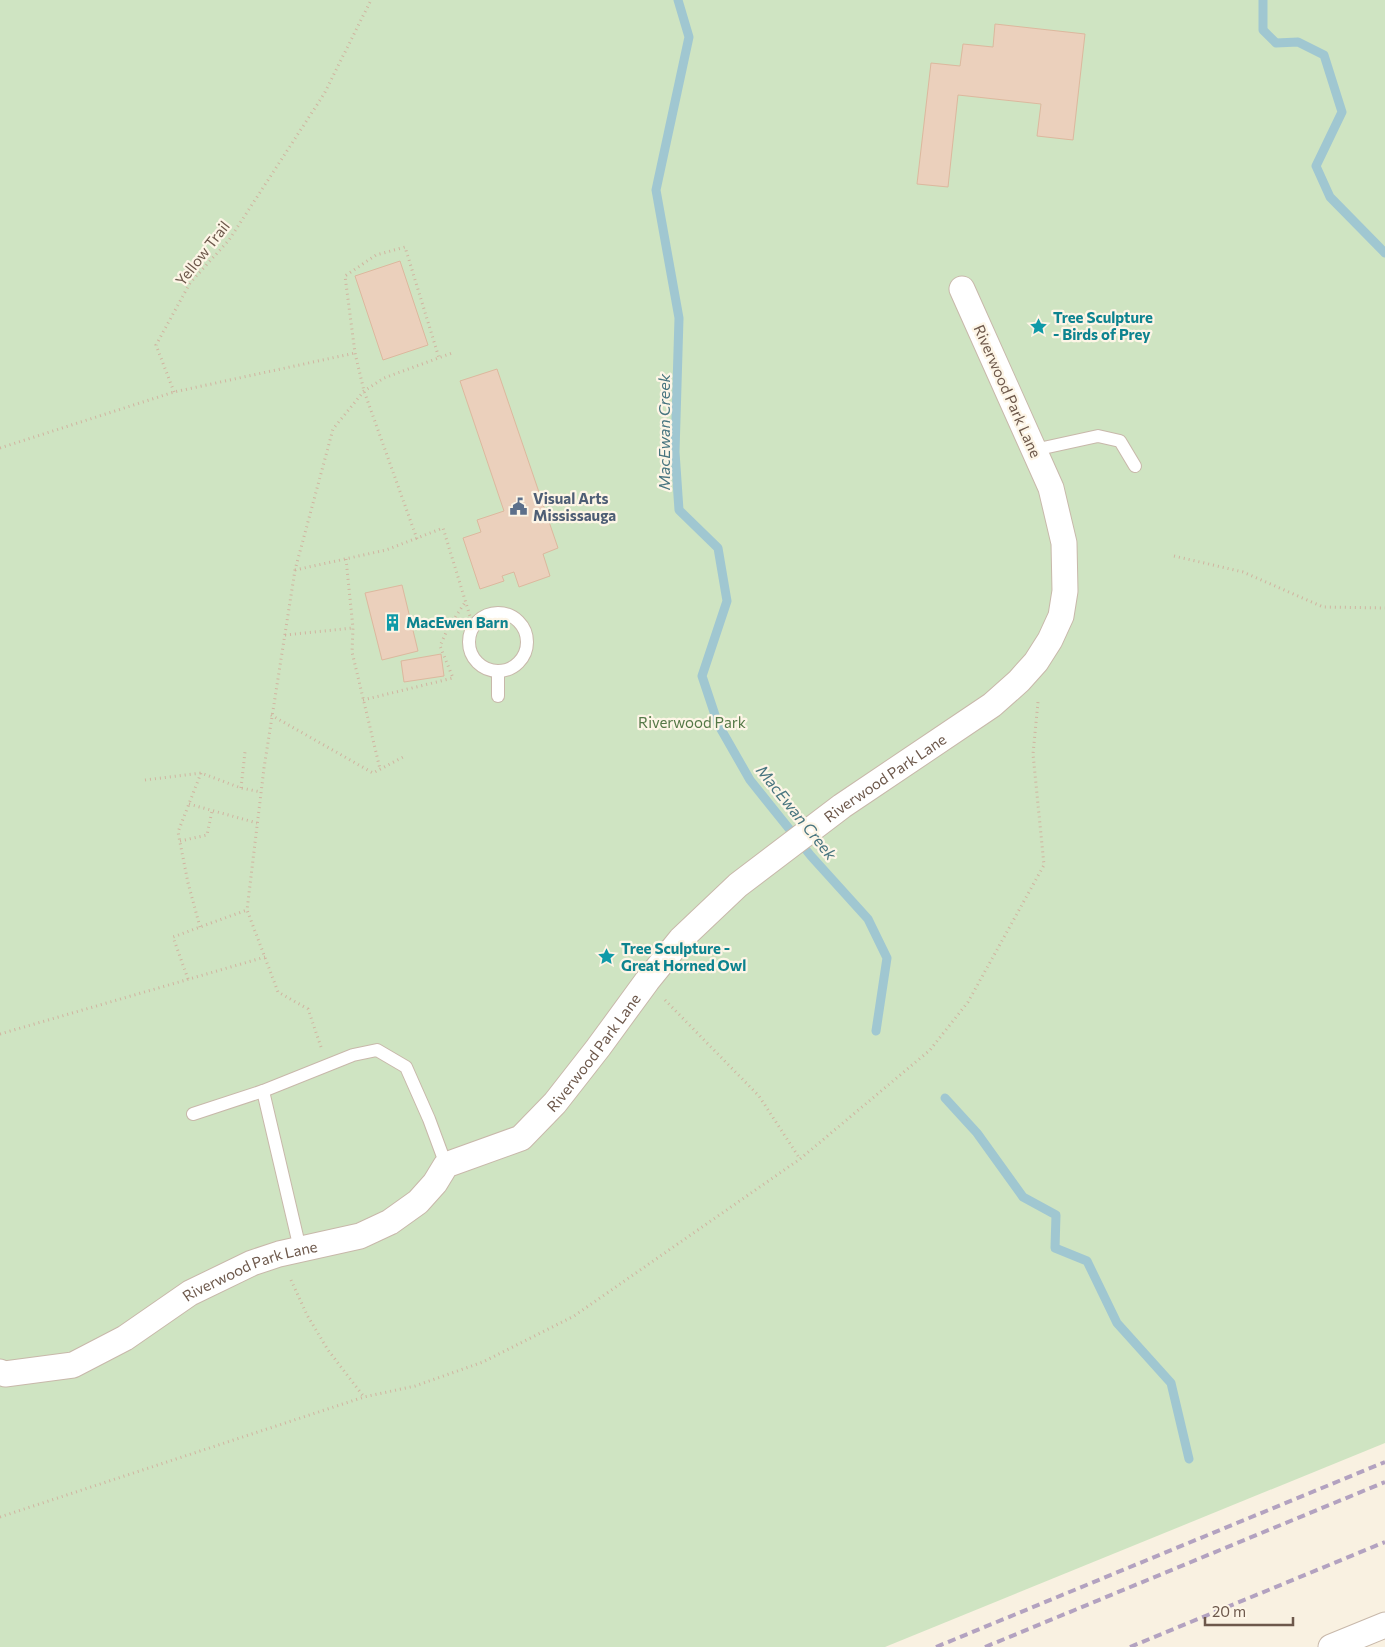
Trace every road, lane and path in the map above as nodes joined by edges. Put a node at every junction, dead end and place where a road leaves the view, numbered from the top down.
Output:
1 (371, 0) edge
2 (962, 289) dead end
3 (355, 353) junction
4 (452, 353) dead end
5 (439, 358) junction
6 (364, 391) junction
7 (174, 392) junction
8 (0, 448) edge
9 (1034, 450) junction
10 (1135, 466) dead end
11 (417, 539) junction
12 (1174, 556) dead end
13 (346, 559) junction
14 (295, 570) junction
15 (466, 601) junction
16 (1385, 608) edge
17 (473, 626) junction
18 (354, 628) junction
19 (285, 635) junction
20 (498, 671) junction
21 (498, 696) dead end
22 (1039, 697) dead end
23 (363, 700) junction
24 (271, 715) junction
25 (245, 752) dead end
26 (405, 756) dead end
27 (380, 769) junction
28 (201, 773) junction
29 (145, 780) dead end
30 (241, 788) junction
31 (261, 792) junction
32 (189, 804) junction
33 (212, 811) junction
34 (257, 823) junction
35 (180, 841) junction
36 (248, 910) junction
37 (200, 927) junction
38 (265, 957) junction
39 (188, 980) junction
40 (647, 981) junction
41 (0, 1034) edge
42 (328, 1065) junction
43 (263, 1090) junction
44 (193, 1114) dead end
45 (800, 1159) junction
46 (446, 1165) junction
47 (290, 1251) junction
48 (0, 1372) edge
49 (364, 1397) junction
50 (0, 1516) edge
51 (1385, 1625) edge
52 (1331, 1647) edge

1 - 7 path, Yellow Trail
2 - 9 street, Riverwood Park Lane
3 - 5 path
3 - 6 path
3 - 7 path
4 - 5 path
5 - 6 path
6 - 11 path
6 - 14 path
7 - 8 path
9 - 10 lane
9 - 40 street, Riverwood Park Lane
11 - 13 path
11 - 15 path
12 - 16 path
13 - 14 path
13 - 18 path
14 - 19 path
15 - 17 path
15 - 23 path
17 - 20 lane
17 - 20 lane
18 - 19 path
18 - 23 path
19 - 24 path
20 - 21 lane
22 - 45 path
23 - 27 path
24 - 27 path
24 - 31 path
25 - 30 path
26 - 27 path
28 - 29 path
28 - 30 path
28 - 32 path
30 - 31 path
31 - 34 path
32 - 33 path
32 - 35 path
33 - 34 path
33 - 35 path
34 - 36 path
35 - 37 path
36 - 37 path
36 - 38 path
37 - 39 path
38 - 39 path
38 - 42 path
39 - 41 path
40 - 45 path
40 - 46 street, Riverwood Park Lane
42 - 43 lane
42 - 46 lane
43 - 44 lane
43 - 47 lane
45 - 49 path
46 - 47 street, Riverwood Park Lane
47 - 48 street, Riverwood Park Lane
47 - 49 path
49 - 50 path
51 - 52 street

